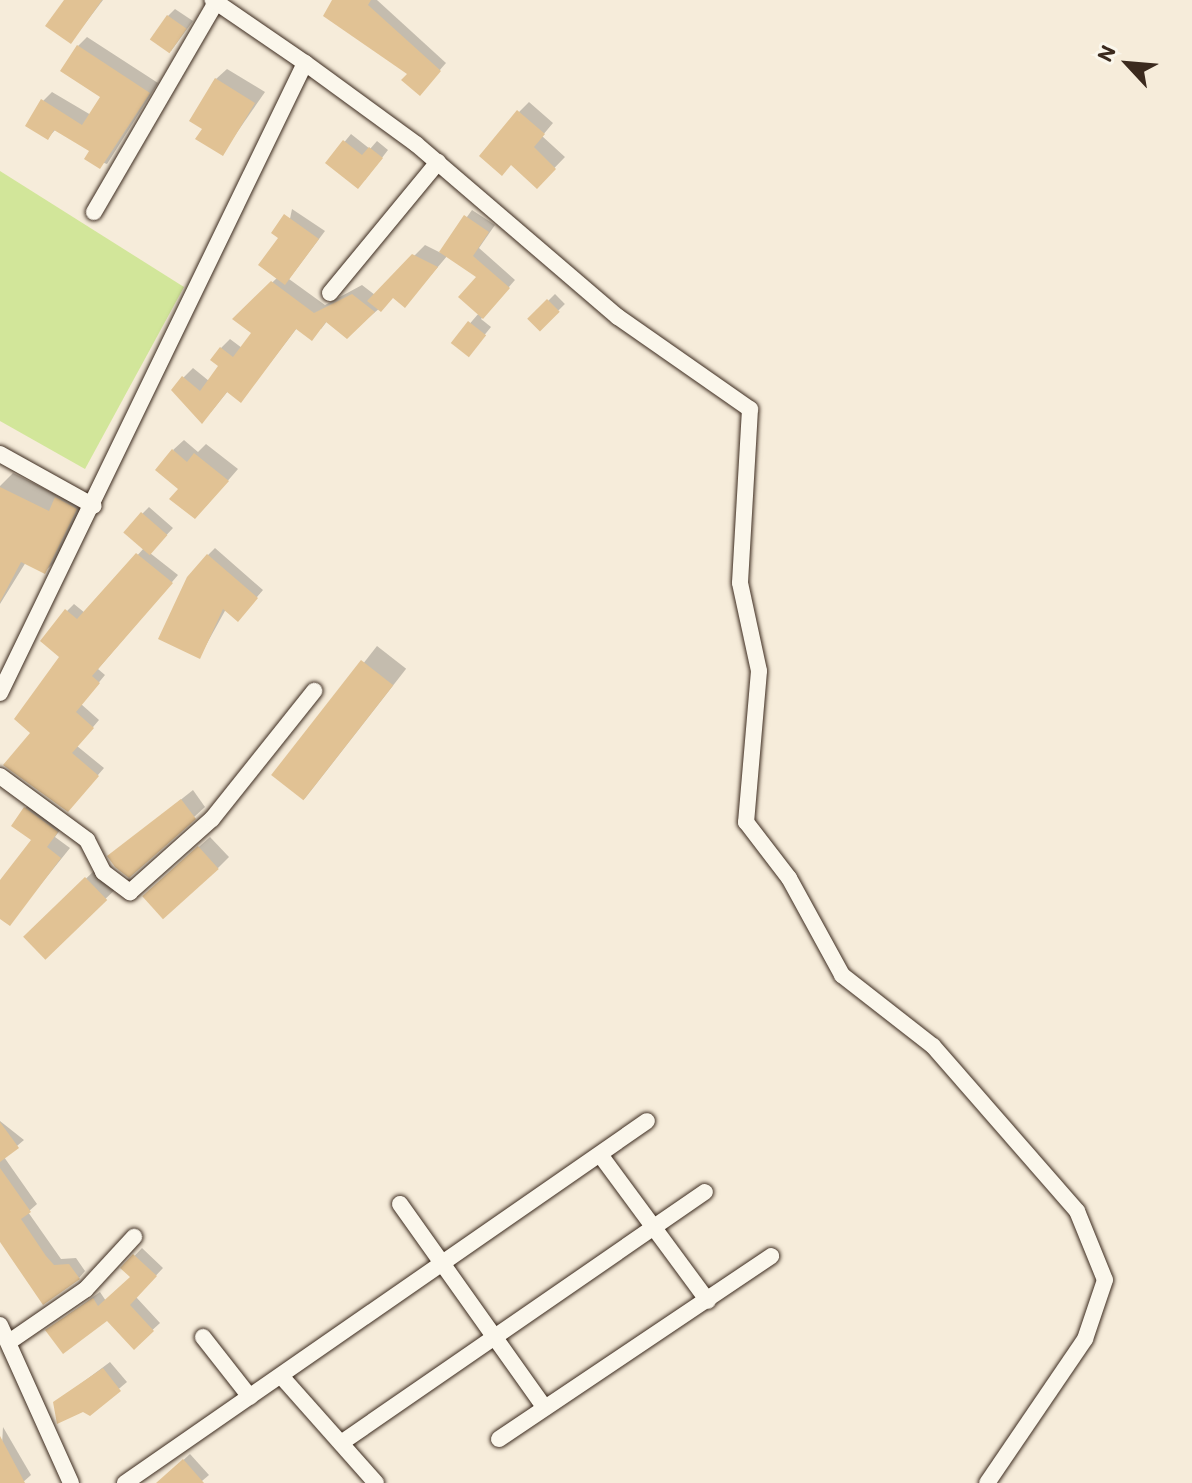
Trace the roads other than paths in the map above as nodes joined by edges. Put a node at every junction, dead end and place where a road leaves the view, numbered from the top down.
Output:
1 (214, 1) edge
2 (305, 63) junction
3 (438, 162) junction
4 (94, 212) dead end
5 (330, 293) dead end
6 (0, 454) edge
7 (94, 506) junction
8 (314, 691) dead end
9 (0, 693) edge
10 (0, 776) edge
11 (647, 1121) dead end
12 (601, 1156) junction
13 (705, 1192) dead end
14 (400, 1204) dead end
15 (652, 1231) junction
16 (134, 1237) dead end
17 (771, 1256) dead end
18 (441, 1266) junction
19 (708, 1301) junction
20 (3, 1331) edge
21 (203, 1337) dead end
22 (495, 1339) junction
23 (281, 1376) junction
24 (250, 1397) junction
25 (545, 1408) junction
26 (499, 1439) dead end
27 (341, 1443) junction
28 (71, 1483) edge
29 (125, 1483) edge
30 (376, 1483) edge
31 (987, 1483) edge

1 - 2 street
1 - 4 street
2 - 3 street
2 - 7 street
3 - 5 street
3 - 31 street
6 - 7 street
7 - 9 street
8 - 10 street
11 - 12 street
12 - 15 street
12 - 18 street
13 - 15 street
14 - 18 street
15 - 19 street
15 - 22 street
16 - 20 street
17 - 19 street
18 - 22 street
18 - 23 street
19 - 25 street
20 - 28 street
21 - 24 street
22 - 25 street
22 - 27 street
23 - 24 street
23 - 27 street
24 - 29 street
25 - 26 street
27 - 30 street

